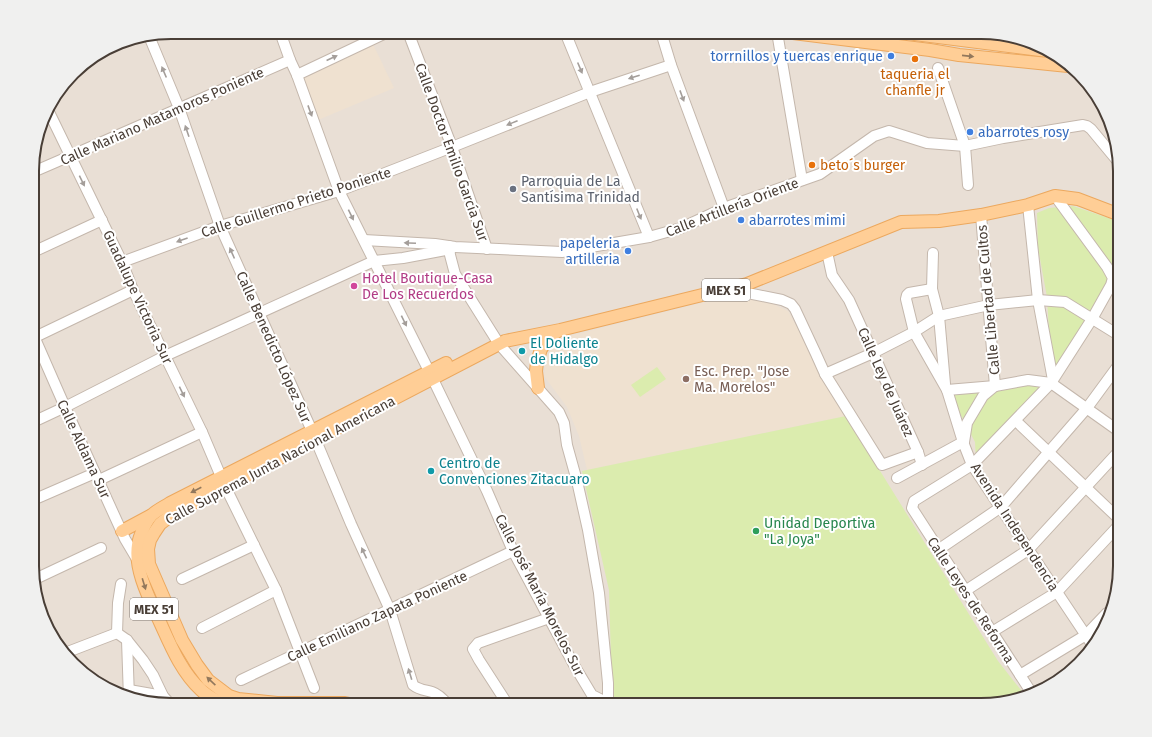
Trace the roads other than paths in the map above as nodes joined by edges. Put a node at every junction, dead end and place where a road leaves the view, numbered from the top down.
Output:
1 (282, 39) edge
2 (373, 39) edge
3 (411, 39) edge
4 (568, 39) edge
5 (663, 39) edge
6 (778, 39) edge
7 (841, 39) edge
8 (925, 39) edge
9 (965, 39) edge
10 (152, 40) edge
11 (1029, 48) edge
12 (930, 50) junction
13 (290, 60) junction
14 (671, 65) junction
15 (1059, 65) edge
16 (938, 68) dead end
17 (297, 75) junction
18 (590, 92) junction
19 (179, 108) junction
20 (51, 116) edge
21 (965, 146) junction
22 (452, 147) junction
23 (1112, 154) edge
24 (70, 156) junction
25 (39, 169) edge
26 (802, 180) junction
27 (968, 185) dead end
28 (339, 190) junction
29 (1055, 196) junction
30 (1028, 205) junction
31 (724, 208) junction
32 (1113, 212) edge
33 (981, 215) junction
34 (102, 220) junction
35 (220, 226) junction
36 (649, 237) junction
37 (364, 240) junction
38 (451, 248) junction
39 (39, 249) edge
40 (487, 249) junction
41 (827, 252) junction
42 (933, 253) dead end
43 (374, 261) junction
44 (122, 262) junction
45 (728, 289) junction
46 (932, 289) junction
47 (133, 290) junction
48 (1038, 300) junction
49 (989, 305) junction
50 (259, 314) junction
51 (939, 316) junction
52 (1092, 319) junction
53 (560, 330) junction
54 (914, 332) junction
55 (1113, 332) edge
56 (39, 335) edge
57 (500, 342) junction
58 (39, 348) edge
59 (873, 353) junction
60 (165, 356) junction
61 (1113, 373) edge
62 (825, 374) junction
63 (431, 375) junction
64 (1052, 381) junction
65 (995, 386) junction
66 (538, 388) junction
67 (946, 388) junction
68 (65, 407) junction
69 (1087, 408) junction
70 (39, 419) edge
71 (1016, 421) junction
72 (1113, 427) edge
73 (202, 432) junction
74 (313, 436) junction
75 (964, 442) junction
76 (918, 452) junction
77 (1048, 452) junction
78 (1113, 458) edge
79 (922, 465) junction
80 (972, 465) junction
81 (97, 477) junction
82 (897, 478) dead end
83 (223, 481) junction
84 (1086, 488) junction
85 (39, 498) edge
86 (1001, 508) junction
87 (1113, 513) edge
88 (150, 516) junction
89 (122, 531) junction
90 (1113, 532) edge
91 (254, 545) junction
92 (101, 548) dead end
93 (938, 550) junction
94 (1028, 550) junction
95 (513, 551) junction
96 (144, 563) junction
97 (40, 577) edge
98 (182, 579) dead end
99 (121, 584) dead end
100 (276, 590) junction
101 (965, 590) junction
102 (1057, 592) junction
103 (390, 610) junction
104 (549, 618) junction
105 (1101, 619) edge
106 (202, 628) dead end
107 (992, 632) junction
108 (117, 633) junction
109 (1086, 635) junction
110 (126, 640) junction
111 (1090, 641) edge
112 (71, 651) edge
113 (300, 652) junction
114 (1020, 674) junction
115 (241, 680) dead end
116 (314, 688) dead end
117 (1029, 689) edge
118 (129, 691) edge
119 (141, 695) edge
120 (163, 696) joint
121 (212, 698) edge
122 (238, 698) edge
123 (442, 698) edge
124 (503, 698) edge
125 (592, 698) edge
126 (608, 698) edge

1 - 13 street, Calle José María Morelos Sur
17 -> 2 street
3 - 22 street, Calle Doctor Emilio García Sur
4 -> 18 street
5 - 14 street
6 - 26 street
7 - 12 main road
8 - 12 street
9 - 11 main road
19 -> 10 street, Calle Benedicto López Sur
12 -> 15 main road
13 - 17 street, Calle José María Morelos Sur
13 - 19 street, Calle Mariano Matamoros Poniente
14 -> 18 street, Calle Guillermo Prieto Poniente
14 -> 31 street
16 - 21 street
17 -> 28 street, Calle José María Morelos Sur
18 -> 22 street, Calle Guillermo Prieto Poniente
18 -> 36 street
19 - 24 street, Calle Mariano Matamoros Poniente
35 -> 19 street, Calle Benedicto López Sur
20 - 24 street, Guadalupe Victoria Sur
21 - 23 street, Calle Artillería Oriente
21 - 26 street, Calle Artillería Oriente
21 - 27 street
22 - 28 street, Calle Guillermo Prieto Poniente
22 - 40 street, Calle Doctor Emilio García Sur
24 - 25 street, Calle Mariano Matamoros Poniente
24 -> 34 street, Guadalupe Victoria Sur
26 - 31 street, Calle Artillería Oriente
28 - 35 street, Calle Guillermo Prieto Poniente
28 -> 37 street, Calle José María Morelos Sur
29 - 30 main road, MEX 51
29 - 32 main road, MEX 51
29 - 52 street
30 - 33 main road, MEX 51
30 - 48 street
31 - 36 street, Calle Artillería Oriente
33 - 41 main road, MEX 51
33 - 49 street, Calle Libertad de Cultos
34 - 39 street
34 - 44 street, Guadalupe Victoria Sur
35 -> 44 street, Calle Guillermo Prieto Poniente
50 -> 35 street, Calle Benedicto López Sur
36 - 40 street, Calle Artillería Oriente
38 -> 37 street
37 - 43 street, Calle José María Morelos Sur
38 - 40 street, Calle Artillería Oriente
38 - 43 street, Calle Artillería Oriente
38 - 57 street
41 - 45 main road, MEX 51
41 - 59 street, Calle Ley de Juárez
42 - 46 street
43 - 50 street, Calle Artillería Oriente
43 -> 63 street, Calle José María Morelos Sur
44 - 47 street, Guadalupe Victoria Sur
45 - 53 main road, MEX 51
45 - 62 street
46 - 51 street
46 - 54 street
47 - 56 street
47 - 60 street, Guadalupe Victoria Sur
48 - 49 street
48 - 52 street
48 - 64 street
49 - 51 street
49 - 65 street, Calle Libertad de Cultos
50 - 60 street, Calle Artillería Oriente
50 - 74 street, Calle Benedicto López Sur
51 - 54 street
51 - 67 street
52 - 55 street
52 - 64 street
53 - 57 main road, MEX 51
53 - 66 main road
54 - 59 street
54 - 67 street
57 - 63 main road, Calle Suprema Junta Nacional Americana / MEX 51
57 - 66 street
58 - 68 street, Calle Aldama Sur
59 - 62 street
59 - 76 street, Calle Ley de Juárez
60 - 68 street, Calle Artillería Oriente
60 -> 73 street, Guadalupe Victoria Sur
61 - 69 street
62 - 76 street
63 - 74 main road, Calle Suprema Junta Nacional Americana / MEX 51
63 - 95 street, Calle José María Morelos Sur
64 - 65 street
64 - 69 street
64 - 71 street
65 - 67 street
65 - 75 street, Avenida Independencia
66 - 126 street
67 - 75 street
68 - 70 street, Calle Artillería Oriente
68 - 81 street, Calle Aldama Sur
69 - 72 street
69 - 77 street
71 - 77 street
71 - 80 street
73 - 81 street
73 - 83 street, Guadalupe Victoria Sur
74 - 83 main road, Calle Suprema Junta Nacional Americana / MEX 51
103 -> 74 street, Calle Benedicto López Sur
75 - 79 street
75 - 80 street, Avenida Independencia
76 - 79 street, Calle Ley de Juárez
77 - 84 street
77 - 86 street
78 - 84 street
79 - 82 street
80 - 86 street, Avenida Independencia
80 - 93 street, Calle Leyes de Reforma
81 - 85 street
81 - 89 street, Calle Aldama Sur
83 -> 88 main road, Calle Suprema Junta Nacional Americana / MEX 51
83 - 91 street, Guadalupe Victoria Sur
83 - 96 main road, Calle Suprema Junta Nacional Americana / MEX 51
84 - 87 street
84 - 94 street
86 - 93 street
86 - 94 street, Avenida Independencia
88 - 89 main road
88 - 96 main road, Calle Suprema Junta Nacional Americana / MEX 51
89 - 96 street, Calle Aldama Sur
90 - 102 street
91 - 98 street
91 - 100 street, Guadalupe Victoria Sur
92 - 97 street
93 - 101 street, Calle Leyes de Reforma
94 - 101 street
94 - 102 street, Avenida Independencia
95 - 103 street, Calle Emiliano Zapata Poniente
95 - 104 street, Calle José María Morelos Sur
96 -> 121 main road, Calle Suprema Junta Nacional Americana / MEX 51
122 -> 96 main road, Calle Suprema Junta Nacional Americana / MEX 51
99 - 108 street
100 - 106 street
100 - 113 street, Guadalupe Victoria Sur
101 - 107 street, Calle Leyes de Reforma
102 - 107 street
102 - 109 street, Avenida Independencia
103 - 113 street, Calle Emiliano Zapata Poniente
123 -> 103 street, Calle Benedicto López Sur
104 - 124 street
104 - 125 street, Calle José María Morelos Sur
105 - 109 street
107 - 114 street, Calle Leyes de Reforma
108 - 110 street
108 - 112 street
109 - 111 street, Avenida Independencia
109 - 114 street
110 - 118 street
110 - 120 street
113 - 115 street, Calle Emiliano Zapata Poniente
113 - 116 street, Guadalupe Victoria Sur
114 - 117 street, Calle Leyes de Reforma
119 - 120 street

